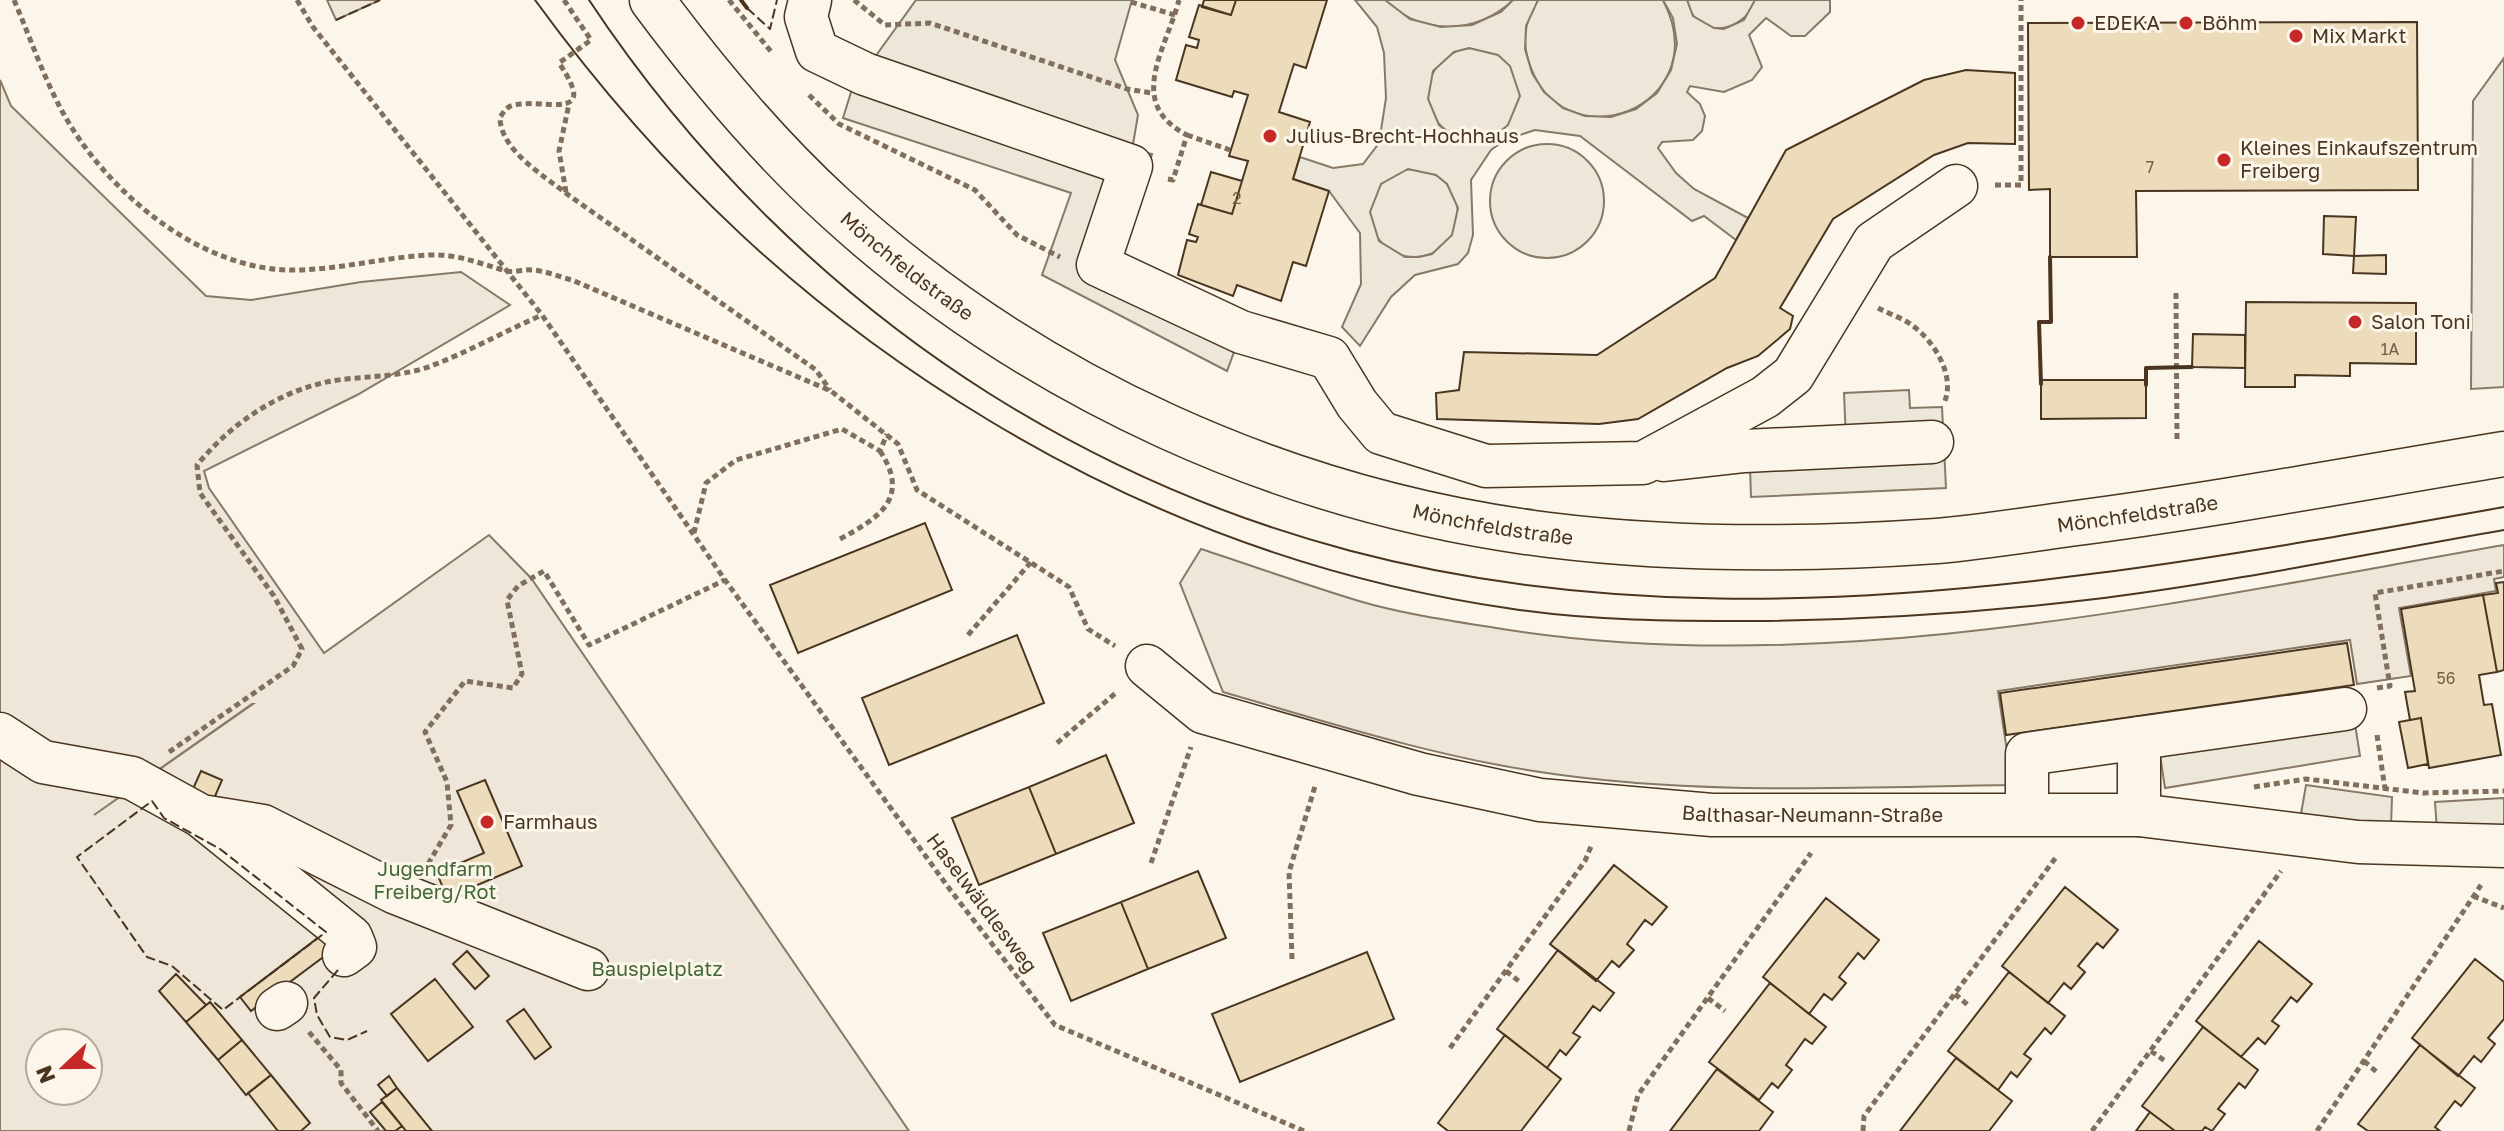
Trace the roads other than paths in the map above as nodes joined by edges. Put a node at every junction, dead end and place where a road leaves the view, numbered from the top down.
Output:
1 (652, 0) edge
2 (810, 0) edge
3 (1956, 186) road end
4 (1937, 424) road end
5 (2504, 454) edge
6 (1643, 463) junction
7 (1147, 666) road end
8 (2360, 719) road end
9 (0, 734) edge
10 (2139, 738) junction
11 (2027, 813) junction
12 (2139, 815) junction
13 (201, 816) junction
14 (2496, 860) edge
15 (344, 955) dead end
16 (588, 969) dead end

1 - 5 main road, Mönchfeldstraße
2 - 6 street
3 - 6 street
4 - 6 street
7 - 11 street, Balthasar-Neumann-Straße
8 - 10 street
9 - 13 street
10 - 11 street
10 - 12 street
11 - 12 street, Balthasar-Neumann-Straße
12 - 14 street, Balthasar-Neumann-Straße
13 - 15 street
13 - 16 street

